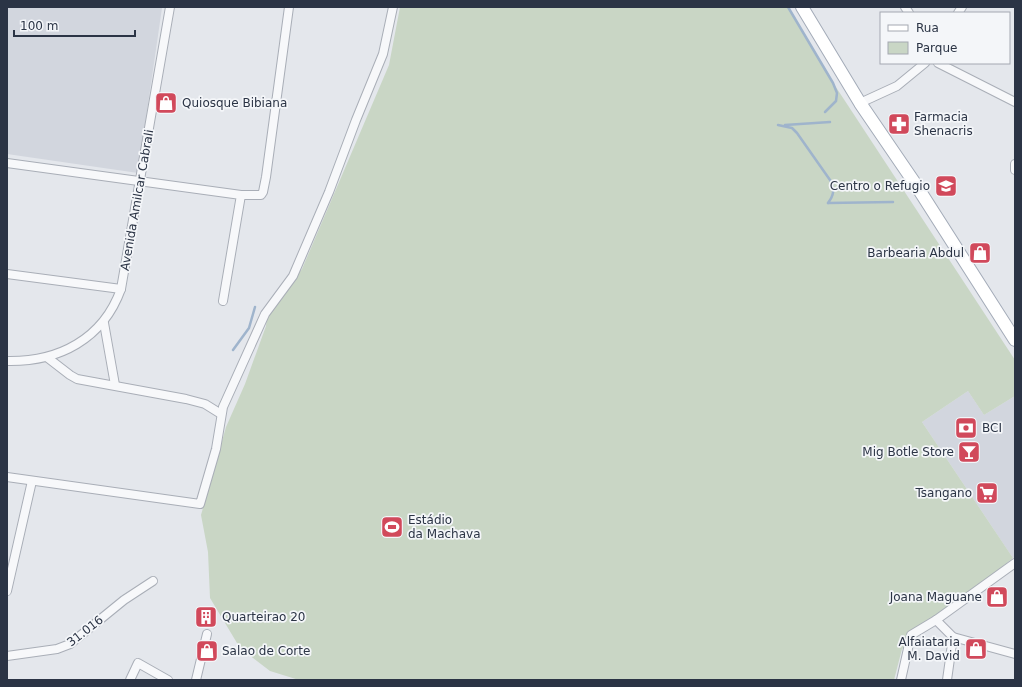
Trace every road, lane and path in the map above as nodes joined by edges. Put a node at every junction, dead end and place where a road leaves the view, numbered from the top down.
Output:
1 (170, 7) edge
2 (289, 7) edge
3 (393, 7) edge
4 (802, 7) edge
5 (924, 64) edge
6 (940, 64) edge
7 (1015, 102) edge
8 (860, 103) junction
9 (7, 163) edge
10 (1015, 164) edge
11 (1015, 170) edge
12 (141, 181) junction
13 (241, 195) junction
14 (7, 274) edge
15 (122, 289) junction
16 (223, 301) dead end
17 (104, 323) junction
18 (1015, 340) edge
19 (48, 358) junction
20 (7, 361) edge
21 (115, 386) junction
22 (221, 414) junction
23 (7, 477) edge
24 (32, 481) junction
25 (1015, 563) edge
26 (153, 581) dead end
27 (7, 592) edge
28 (936, 620) junction
29 (207, 634) dead end
30 (953, 637) junction
31 (1015, 654) edge
32 (7, 656) edge
33 (130, 680) edge
34 (168, 680) edge
35 (196, 680) edge
36 (901, 680) edge
37 (947, 680) edge

1 - 12 street, Avenida Amilcar Cabrali
2 - 13 street
3 - 22 street
4 - 8 main road
5 - 8 street
6 - 7 street
8 - 18 main road
9 - 12 street
10 - 11 street
12 - 13 street
12 - 15 street, Avenida Amilcar Cabrali
13 - 16 street
14 - 15 street
15 - 17 street, Avenida Amilcar Cabrali
17 - 19 street, Avenida Amilcar Cabrali
17 - 21 street
19 - 20 street
19 - 21 street
21 - 22 street
22 - 24 street
23 - 24 street
24 - 27 street
25 - 28 street
26 - 32 street, 31.016
28 - 30 street
28 - 36 street
29 - 35 street
30 - 31 street
30 - 37 street
33 - 34 street

